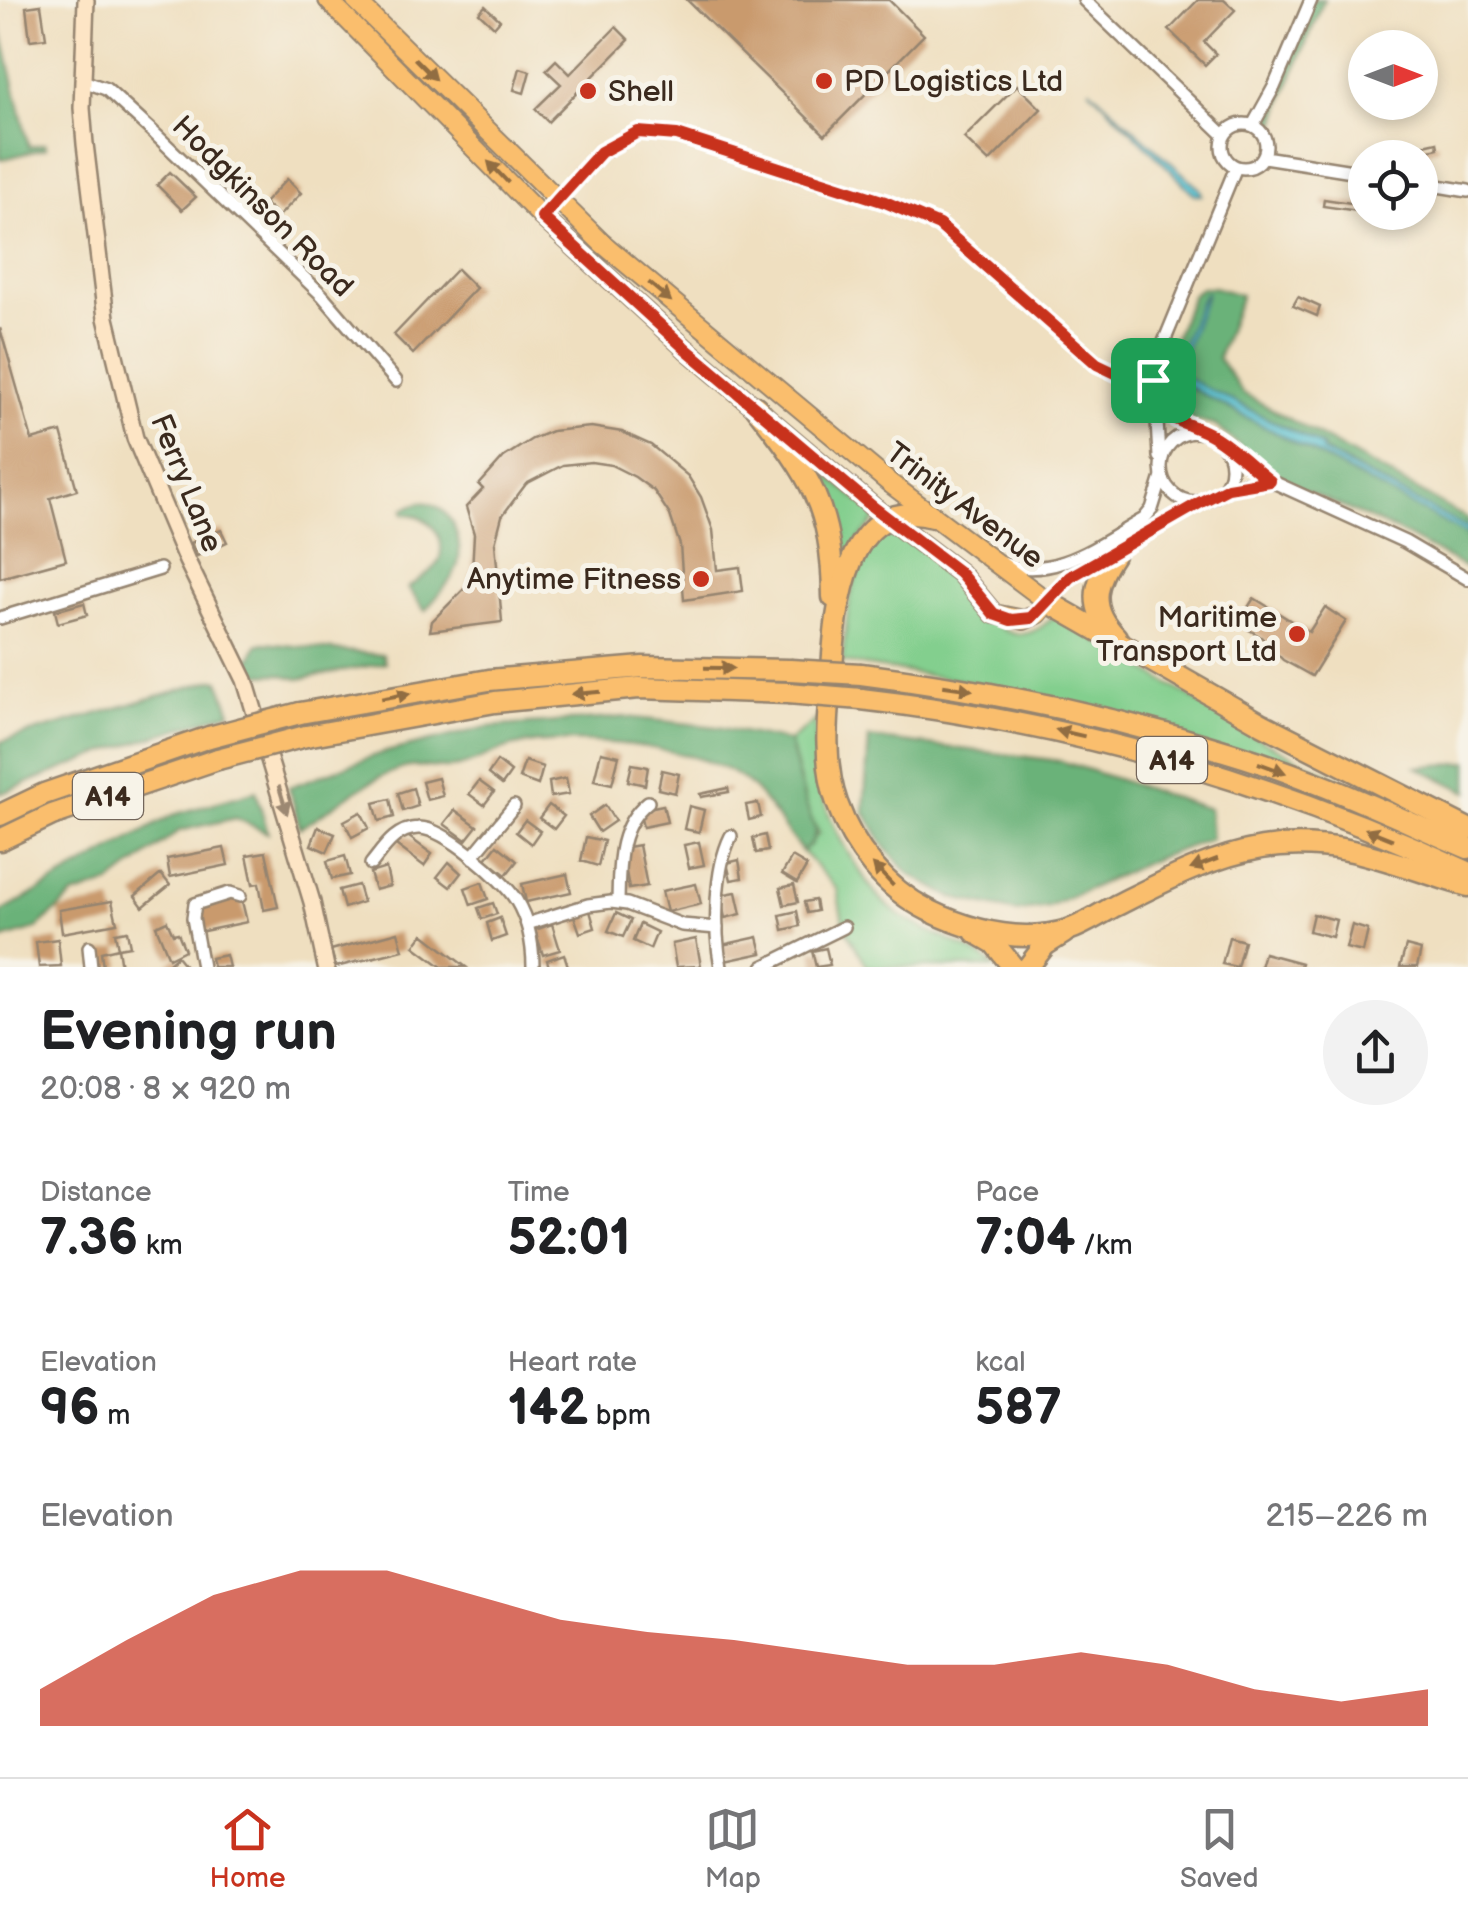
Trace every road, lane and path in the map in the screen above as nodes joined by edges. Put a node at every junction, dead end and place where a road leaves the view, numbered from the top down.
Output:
1 (86, 0) edge
2 (328, 0) edge
3 (356, 0) edge
4 (1084, 0) edge
5 (1312, 0) edge
6 (83, 81) junction
7 (1253, 125) junction
8 (1224, 135) junction
9 (1264, 156) junction
10 (1236, 167) junction
11 (1348, 171) edge
12 (1438, 186) edge
13 (1468, 191) edge
14 (558, 200) junction
15 (542, 217) junction
16 (1153, 380) junction
17 (396, 381) dead end
18 (1156, 402) junction
19 (756, 407) junction
20 (1198, 431) junction
21 (1224, 445) junction
22 (1161, 472) junction
23 (1270, 481) junction
24 (1215, 497) junction
25 (1201, 502) junction
26 (932, 517) junction
27 (890, 518) junction
28 (1113, 554) junction
29 (994, 560) junction
30 (160, 569) dead end
31 (1468, 578) edge
32 (1048, 602) junction
33 (0, 618) edge
34 (834, 638) junction
35 (1122, 644) junction
36 (648, 802) dead end
37 (514, 806) dead end
38 (0, 815) edge
39 (1468, 829) edge
40 (731, 836) dead end
41 (0, 840) edge
42 (1468, 848) edge
43 (472, 858) junction
44 (371, 864) dead end
45 (1468, 872) edge
46 (1468, 886) edge
47 (240, 896) dead end
48 (618, 902) junction
49 (527, 924) junction
50 (965, 926) junction
51 (716, 928) junction
52 (844, 928) dead end
53 (1070, 930) junction
54 (88, 947) dead end
55 (91, 967) edge
56 (202, 967) edge
57 (326, 967) edge
58 (533, 967) edge
59 (721, 967) edge
60 (762, 967) edge
61 (1012, 967) edge
62 (1028, 967) edge

1 - 6 street, Ferry Lane
15 -> 2 main road, Trinity Avenue
3 -> 14 main road, Trinity Avenue
4 - 8 street
5 - 7 street
6 - 17 street, Hodgkinson Road
6 -> 57 street, Ferry Lane
7 - 8 street
7 - 9 street
8 - 10 street
9 - 10 street
9 - 11 street
10 - 16 street
12 - 13 street
14 - 15 street
14 - 16 street
14 -> 26 main road, Trinity Avenue
15 - 19 main road, Trinity Avenue
16 - 18 street
18 - 20 street
18 - 22 street
19 - 27 main road, Trinity Avenue
19 - 34 highway
20 - 21 street
20 - 22 street
21 - 23 street
21 - 24 street
22 - 25 street
22 - 29 street
23 - 24 street
23 - 31 street
24 - 25 street
25 - 28 street
26 - 27 highway
26 - 29 main road, Trinity Avenue
27 - 32 main road, Trinity Avenue
27 - 34 highway
28 - 32 street
28 - 35 highway
29 - 32 main road, Trinity Avenue
30 - 33 street
32 - 35 highway
50 -> 34 highway
35 - 39 highway
36 - 48 street
37 - 43 street
38 -> 42 highway, A14, bridge
40 - 51 street
45 -> 41 highway, A14, bridge
43 - 44 street
43 - 49 street
46 -> 53 highway
47 - 56 street
48 - 49 street
48 - 51 street
49 - 58 street
50 - 53 highway
50 - 61 highway
51 - 59 street
52 - 60 street
53 - 62 highway
54 - 55 street

